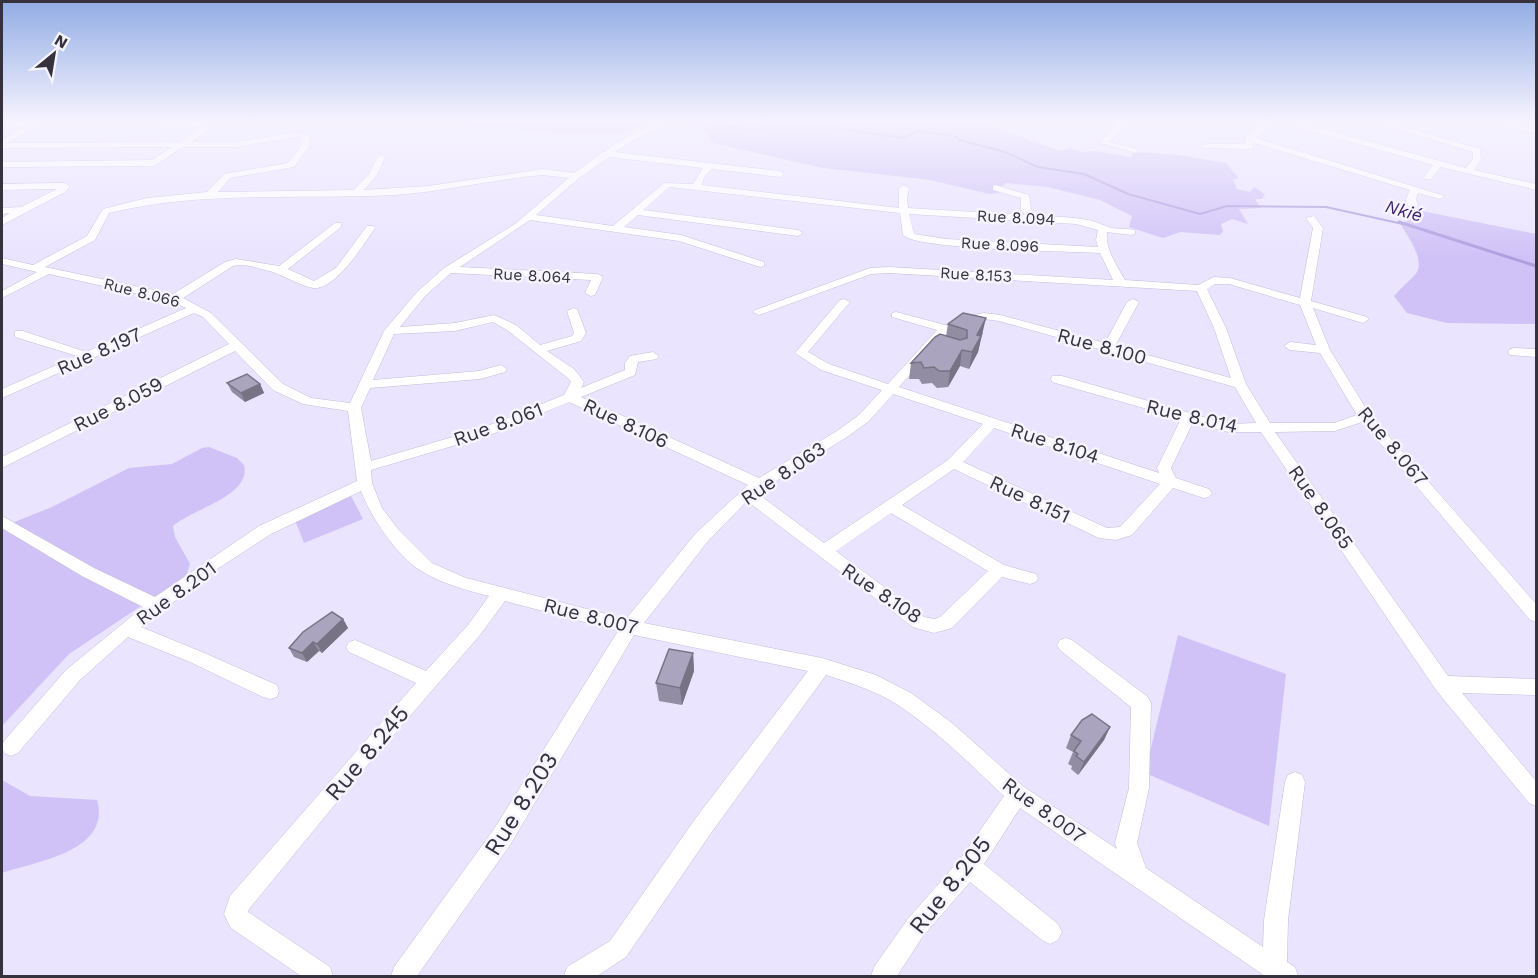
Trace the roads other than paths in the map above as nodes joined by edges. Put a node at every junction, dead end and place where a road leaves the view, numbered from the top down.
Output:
1 (710, 165) edge
2 (287, 166) edge
3 (378, 166) edge
4 (591, 166) edge
5 (715, 166) edge
6 (1332, 166) edge
7 (1438, 166) edge
8 (1446, 166) edge
9 (1472, 166) edge
10 (1468, 171) junction
11 (780, 174) dead end
12 (576, 176) junction
13 (1428, 177) dead end
14 (2, 187) edge
15 (697, 187) junction
16 (1536, 187) edge
17 (904, 188) dead end
18 (996, 188) dead end
19 (357, 192) junction
20 (210, 195) junction
21 (1438, 199) dead end
22 (930, 202) dead end
23 (23, 210) junction
24 (2, 211) edge
25 (904, 211) junction
26 (637, 212) junction
27 (926, 212) junction
28 (1096, 212) dead end
29 (527, 218) junction
30 (1032, 218) junction
31 (1311, 218) dead end
32 (2, 222) edge
33 (338, 225) dead end
34 (1101, 227) junction
35 (370, 228) dead end
36 (615, 228) junction
37 (1131, 232) dead end
38 (798, 233) dead end
39 (1104, 250) junction
40 (2, 261) edge
41 (760, 264) dead end
42 (33, 269) junction
43 (281, 270) junction
44 (448, 270) junction
45 (45, 272) junction
46 (1120, 282) junction
47 (1201, 288) junction
48 (591, 293) dead end
49 (2, 296) edge
50 (175, 298) junction
51 (844, 302) dead end
52 (1305, 302) junction
53 (1133, 303) dead end
54 (196, 308) junction
55 (573, 311) dead end
56 (759, 312) dead end
57 (896, 315) dead end
58 (963, 319) joint
59 (1363, 319) dead end
60 (945, 329) junction
61 (390, 332) junction
62 (19, 334) dead end
63 (932, 342) junction
64 (236, 346) junction
65 (1290, 346) dead end
66 (949, 347) edge
67 (1108, 348) junction
68 (538, 350) junction
69 (1324, 350) junction
70 (1514, 352) dead end
71 (1536, 353) edge
72 (653, 356) dead end
73 (85, 357) junction
74 (501, 369) dead end
75 (1057, 379) dead end
76 (1240, 384) junction
77 (364, 385) junction
78 (892, 390) junction
79 (2, 394) edge
80 (569, 397) junction
81 (354, 408) junction
82 (1185, 417) junction
83 (1365, 417) junction
84 (992, 423) junction
85 (1266, 429) junction
86 (2, 463) edge
87 (953, 463) junction
88 (365, 475) junction
89 (1170, 482) junction
90 (753, 489) junction
91 (1204, 493) dead end
92 (890, 505) junction
93 (2, 521) edge
94 (823, 552) junction
95 (999, 570) junction
96 (1030, 578) dead end
97 (501, 593) junction
98 (155, 606) junction
99 (1536, 615) edge
100 (630, 627) junction
101 (126, 629) junction
102 (1066, 645) dead end
103 (355, 647) dead end
104 (822, 666) junction
105 (428, 680) junction
106 (1443, 684) junction
107 (1536, 687) edge
108 (270, 691) dead end
109 (11, 747) dead end
110 (1295, 782) dead end
111 (1017, 794) junction
112 (1536, 796) edge
113 (969, 866) junction
114 (1137, 875) junction
115 (1050, 932) dead end
116 (1280, 973) edge
117 (321, 976) edge
118 (403, 976) edge
119 (576, 976) edge
120 (883, 976) edge

1 - 15 street
2 - 20 street
3 - 19 street
4 - 12 street
5 - 11 street
6 - 21 street
7 - 13 street
8 - 10 street
9 - 10 street
10 - 16 street
12 - 19 street
12 - 29 street
14 - 23 street
15 - 25 street, Rue 8.094
15 - 26 street, Rue 8.094
17 - 25 street, Rue 8.096
18 - 30 street
19 - 20 street
20 - 42 street
22 - 27 street
23 - 24 street
23 - 32 street
25 - 27 street, Rue 8.094
25 - 39 street, Rue 8.096
26 - 36 street, Rue 8.094
26 - 38 street
27 - 30 street, Rue 8.094
28 - 34 street
29 - 36 street
29 - 44 street
30 - 34 street, Rue 8.094
31 - 52 street
33 - 43 street
34 - 37 street, Rue 8.094
34 - 39 street
35 - 43 street
36 - 41 street
39 - 46 street
40 - 42 street, Rue 8.066
42 - 45 street, Rue 8.066
43 - 50 street
44 - 48 street, Rue 8.064
44 - 61 street
45 - 49 street
45 - 50 street, Rue 8.066
46 - 47 street, Rue 8.153
46 - 56 street, Rue 8.153
47 - 52 street
47 - 76 street, Rue 8.065
50 - 54 street, Rue 8.066
51 - 78 street
52 - 59 street
52 - 69 street, Rue 8.067
53 - 67 street
54 - 64 street, Rue 8.066
54 - 73 street, Rue 8.197
55 - 68 street
57 - 60 street
58 - 60 street, Rue 8.063
58 - 67 street, Rue 8.100
60 - 63 street, Rue 8.063
61 - 68 street, Rue 8.106
61 - 77 street
62 - 73 street
63 - 66 street
63 - 78 street, Rue 8.063
64 - 81 street, Rue 8.066
64 - 86 street, Rue 8.059
65 - 69 street
67 - 76 street, Rue 8.100
68 - 80 street, Rue 8.106
69 - 83 street, Rue 8.067
70 - 71 street
72 - 80 street, Rue 8.061
73 - 79 street, Rue 8.197
74 - 77 street
75 - 82 street, Rue 8.014
76 - 85 street, Rue 8.065
77 - 81 street
78 - 84 street
78 - 90 street, Rue 8.063
80 - 88 street, Rue 8.061
80 - 90 street, Rue 8.106
81 - 88 street, Rue 8.007
82 - 85 street, Rue 8.014
82 - 89 street
83 - 85 street, Rue 8.014
83 - 99 street, Rue 8.067
84 - 87 street, Rue 8.104
84 - 89 street, Rue 8.104
85 - 106 street, Rue 8.065
87 - 89 street, Rue 8.151
87 - 92 street
88 - 97 street, Rue 8.007
88 - 98 street, Rue 8.201
89 - 91 street, Rue 8.104
90 - 94 street, Rue 8.108
90 - 100 street, Rue 8.063
92 - 94 street
92 - 95 street
93 - 98 street
94 - 95 street, Rue 8.108
95 - 96 street
97 - 100 street, Rue 8.007
97 - 105 street, Rue 8.245
98 - 101 street, Rue 8.201
100 - 104 street, Rue 8.007
100 - 118 street, Rue 8.203
101 - 108 street, Rue 8.201
101 - 109 street
102 - 114 street
103 - 105 street
104 - 111 street, Rue 8.007
104 - 119 street
105 - 117 street, Rue 8.245
106 - 107 street
106 - 112 street, Rue 8.065
110 - 116 street
111 - 113 street, Rue 8.205
111 - 114 street, Rue 8.007
113 - 115 street
113 - 120 street, Rue 8.205
114 - 116 street, Rue 8.007

